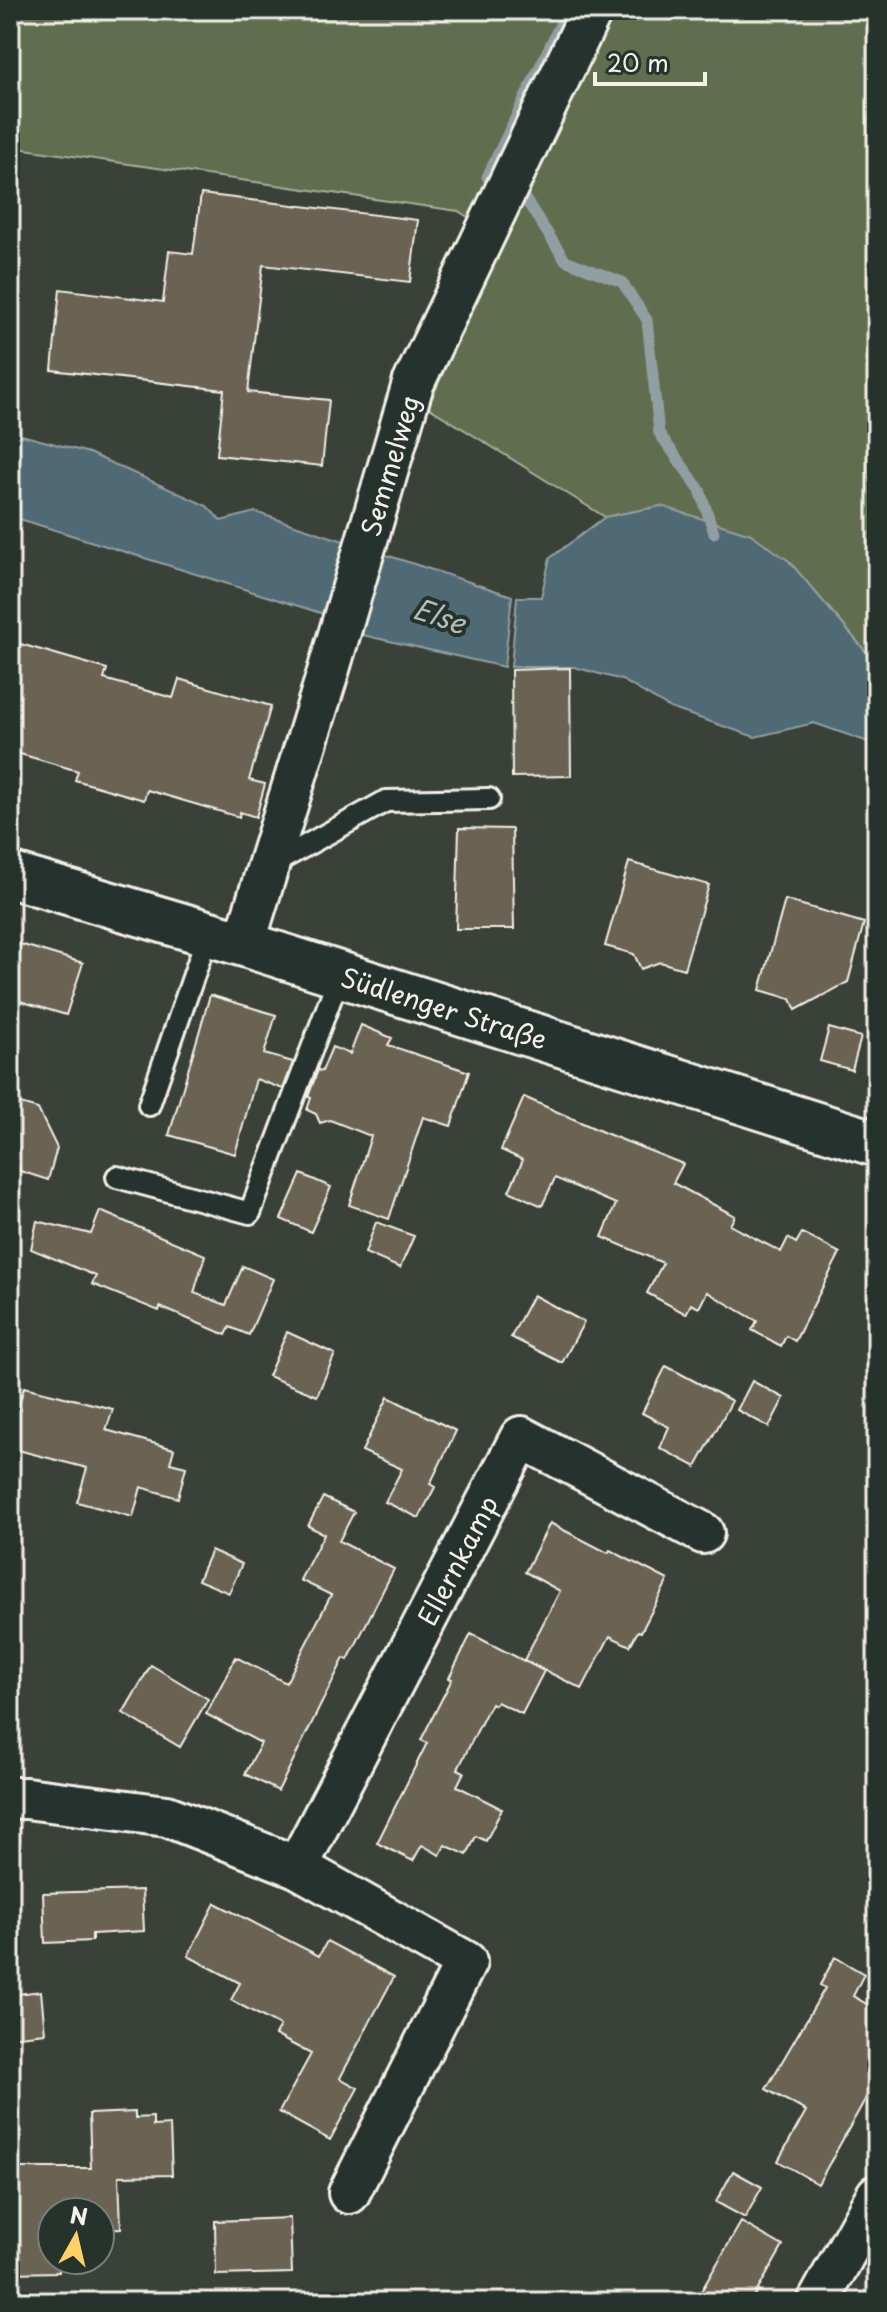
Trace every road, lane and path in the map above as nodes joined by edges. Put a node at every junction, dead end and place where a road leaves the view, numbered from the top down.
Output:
1 (592, 10) edge
2 (489, 799) dead end
3 (268, 867) junction
4 (10, 875) edge
5 (226, 939) junction
6 (340, 974) junction
7 (149, 1105) dead end
8 (877, 1144) edge
9 (117, 1177) dead end
10 (703, 1533) dead end
11 (10, 1798) edge
12 (297, 1867) junction
13 (349, 2193) dead end
14 (877, 2195) edge
15 (818, 2302) edge

1 - 3 street, Semmelweg
2 - 3 lane
3 - 5 street, Semmelweg
4 - 5 main road, Südlenger Straße
5 - 6 main road, Südlenger Straße
5 - 7 lane
6 - 8 main road, Südlenger Straße
6 - 9 lane
10 - 12 street, Ellernkamp
11 - 12 street
12 - 13 street
14 - 15 street

